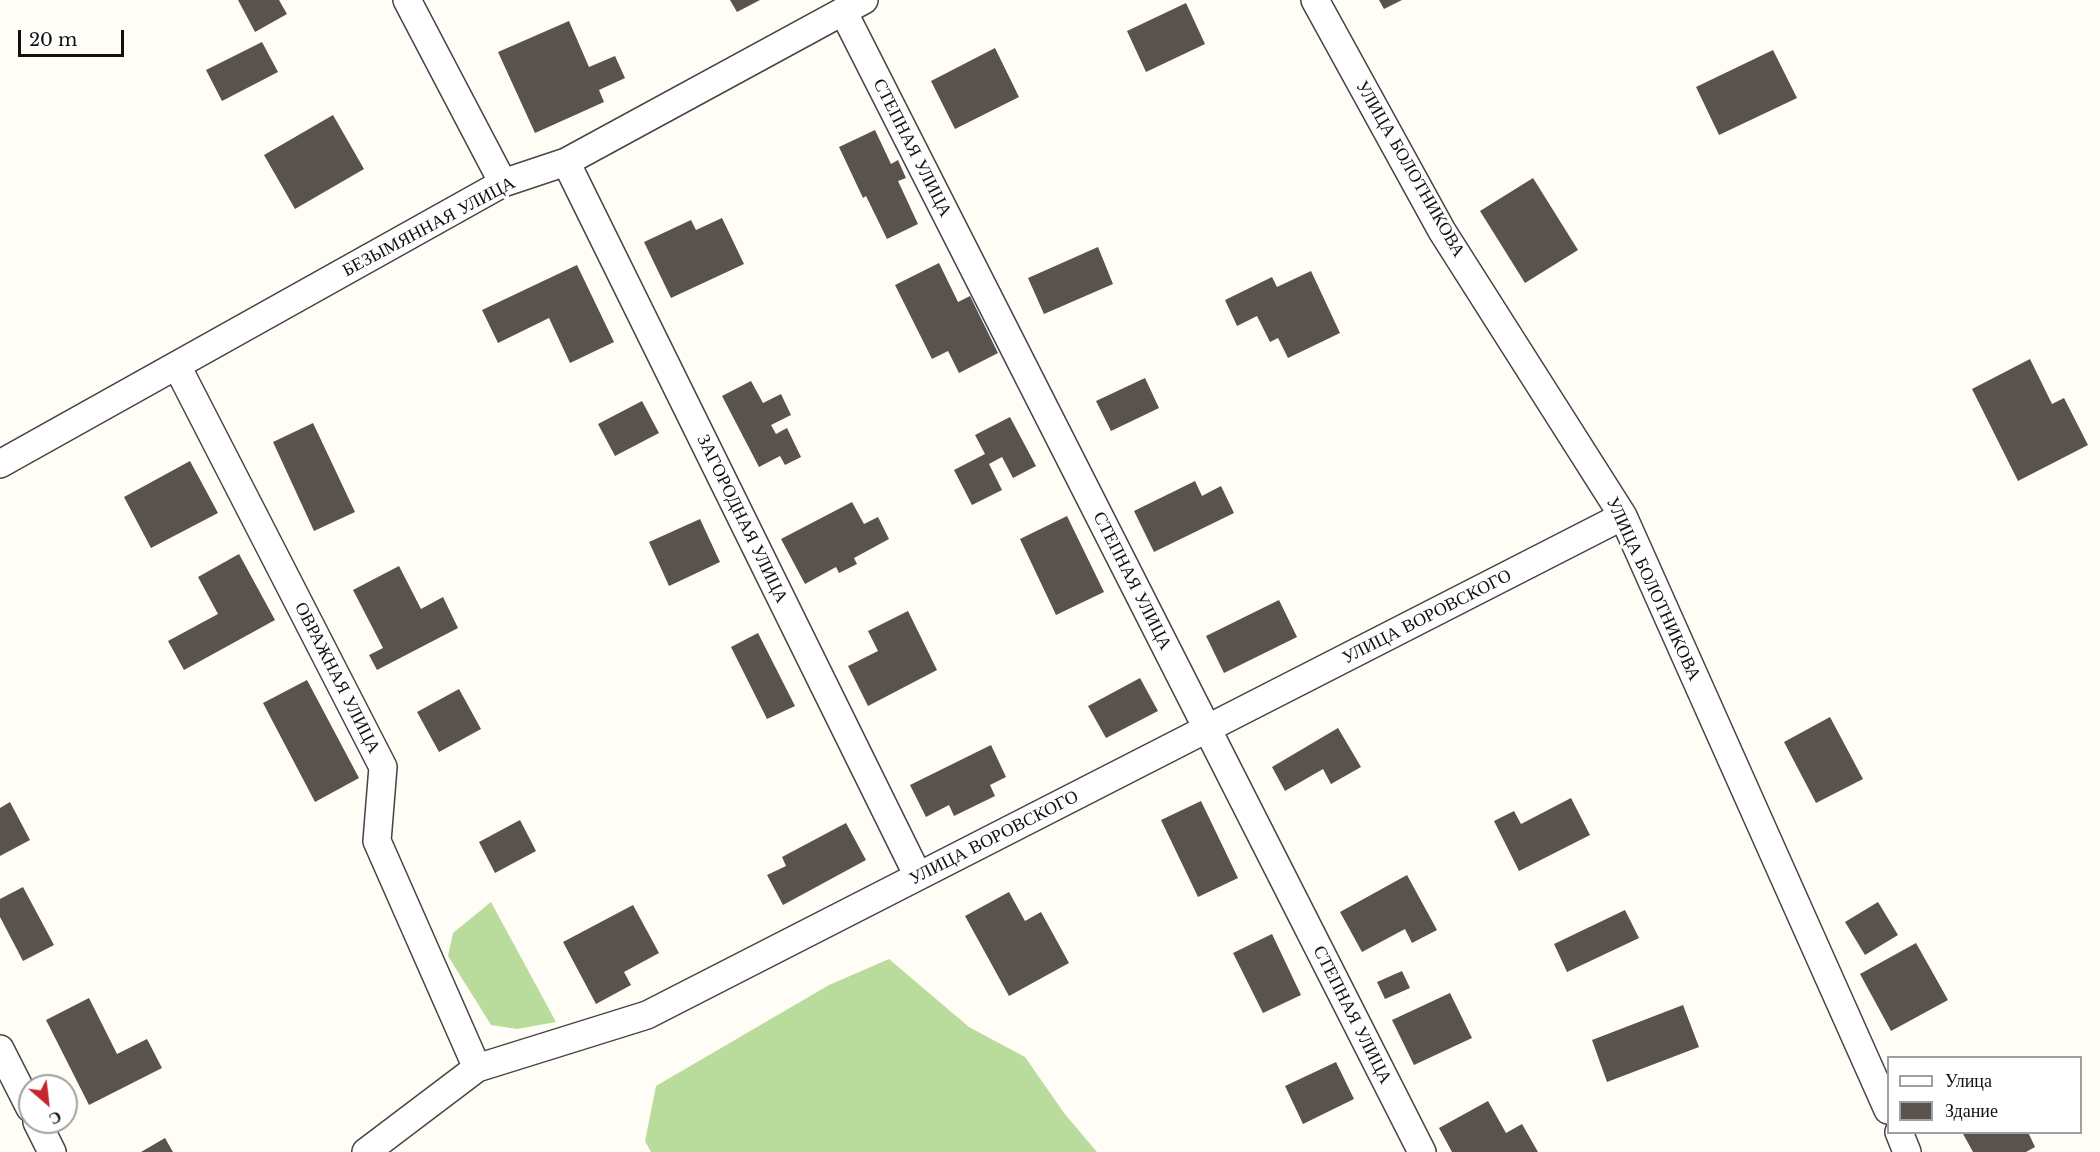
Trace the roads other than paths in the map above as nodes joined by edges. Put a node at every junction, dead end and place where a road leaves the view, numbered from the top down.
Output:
1 (407, 0) edge
2 (1315, 0) edge
3 (853, 5) edge
4 (566, 162) junction
5 (503, 183) junction
6 (177, 366) junction
7 (0, 465) edge
8 (1623, 516) junction
9 (1207, 729) junction
10 (918, 876) junction
11 (0, 1049) edge
12 (477, 1068) junction
13 (18, 1084) edge
14 (1887, 1108) edge
15 (43, 1134) edge
16 (1900, 1134) edge
17 (52, 1152) edge
18 (366, 1152) edge
19 (1422, 1152) edge
20 (1907, 1152) edge

1 - 5 street
2 - 8 street, УЛИЦА БОЛОТНИКОВА
3 - 4 street, БЕЗЫМЯННАЯ УЛИЦА
3 - 9 street, СТЕПНАЯ УЛИЦА
4 - 5 street, БЕЗЫМЯННАЯ УЛИЦА
4 - 10 street, ЗАГОРОДНАЯ УЛИЦА
5 - 6 street, БЕЗЫМЯННАЯ УЛИЦА
6 - 7 street, БЕЗЫМЯННАЯ УЛИЦА
6 - 12 street, ОВРАЖНАЯ УЛИЦА
8 - 9 street, УЛИЦА ВОРОВСКОГО
8 - 14 street, УЛИЦА БОЛОТНИКОВА
9 - 10 street, УЛИЦА ВОРОВСКОГО
9 - 19 street, СТЕПНАЯ УЛИЦА
10 - 12 street, УЛИЦА ВОРОВСКОГО
11 - 13 street
12 - 18 street, УЛИЦА ВОРОВСКОГО
15 - 17 street
16 - 20 street

